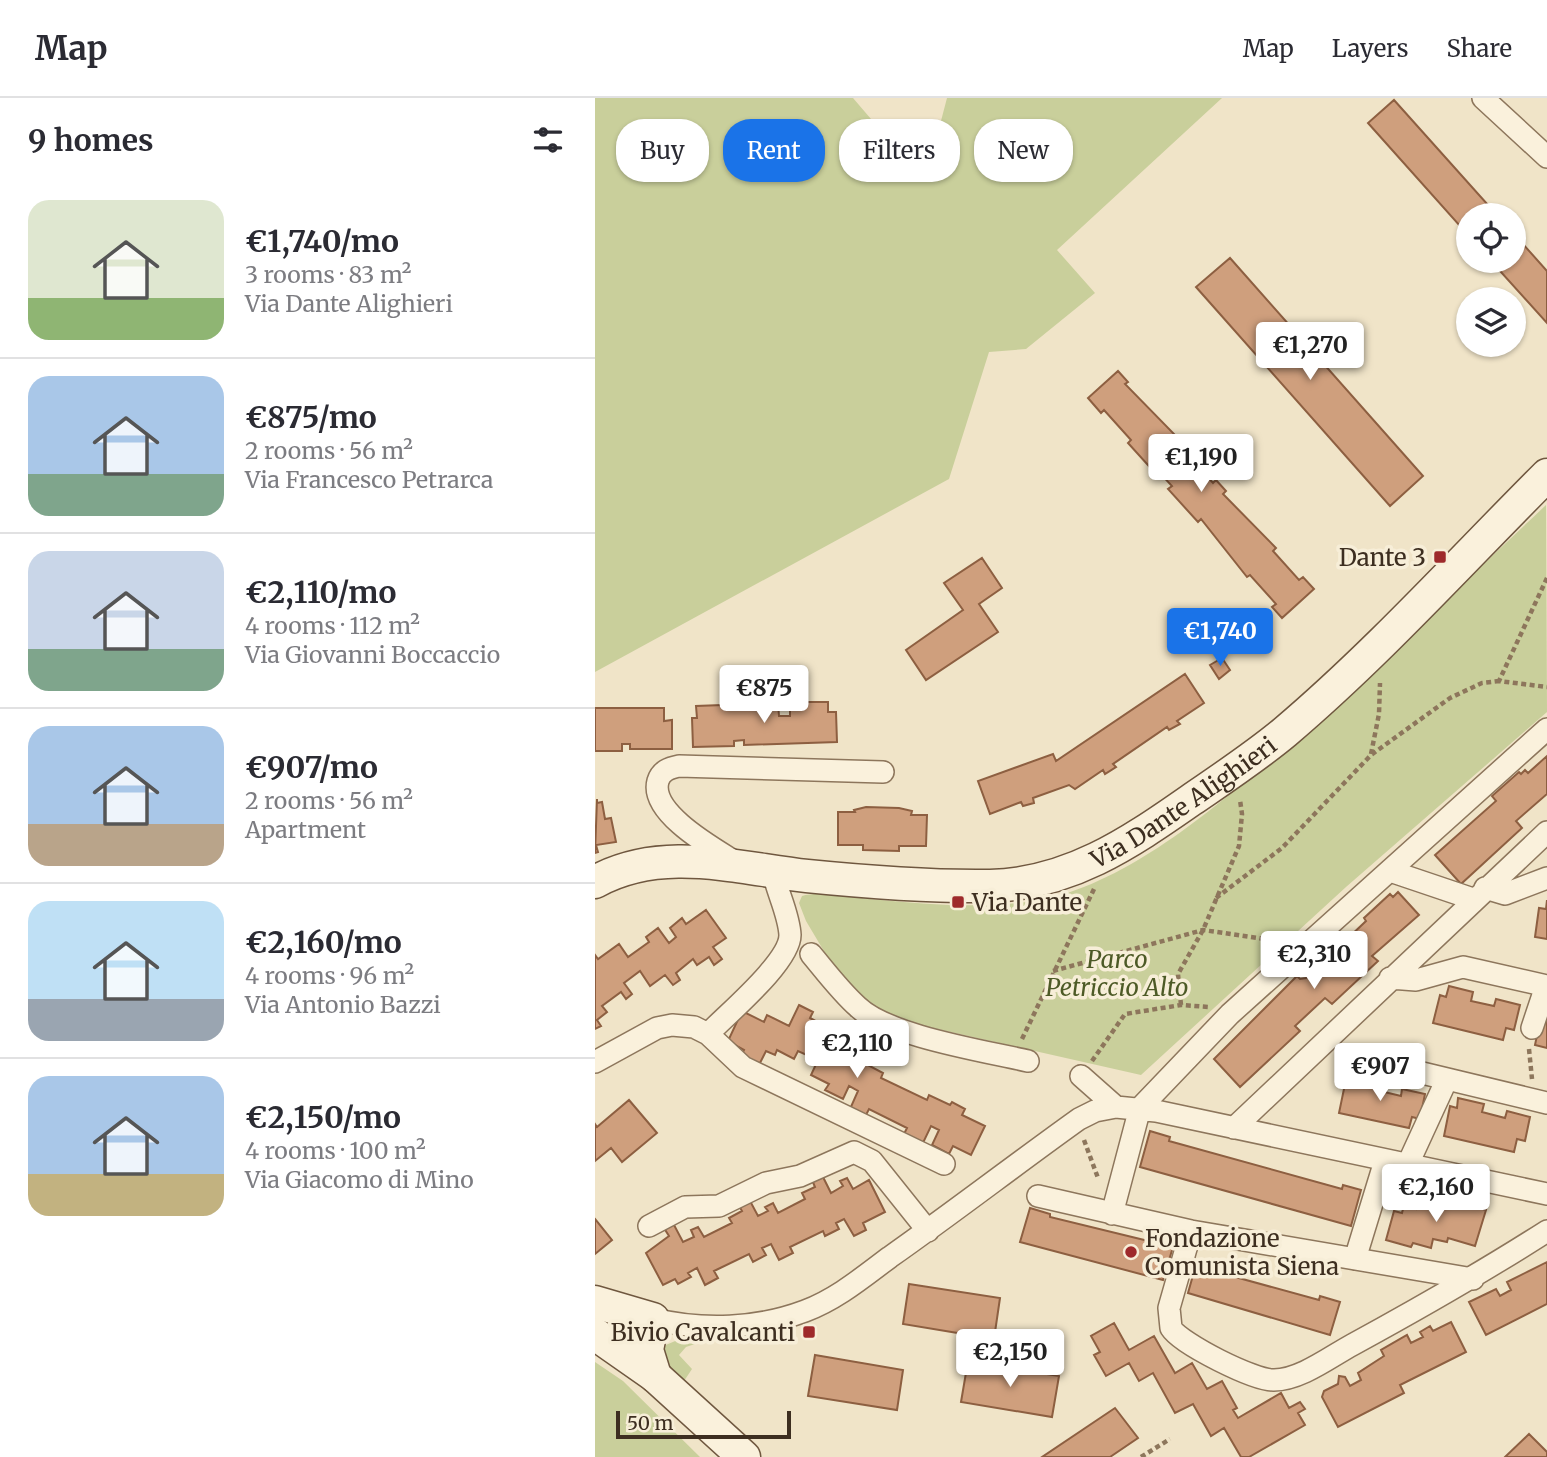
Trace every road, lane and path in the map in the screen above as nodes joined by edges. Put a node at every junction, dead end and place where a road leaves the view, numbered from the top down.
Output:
1 (1483, 98) edge
2 (1547, 157) edge
3 (1546, 477) edge
4 (1547, 578) edge
5 (1380, 673) dead end
6 (1499, 681) junction
7 (1547, 687) edge
8 (1547, 729) edge
9 (1371, 755) junction
10 (883, 772) dead end
11 (1239, 794) dead end
12 (1547, 832) edge
13 (759, 870) junction
14 (1390, 871) junction
15 (1547, 878) edge
16 (595, 882) edge
17 (1095, 888) dead end
18 (1479, 894) junction
19 (1216, 898) junction
20 (1203, 930) junction
21 (1308, 944) junction
22 (811, 954) dead end
23 (1052, 971) junction
24 (1390, 978) junction
25 (1546, 986) edge
26 (1181, 1005) junction
27 (1230, 1014) junction
28 (1532, 1028) joint
29 (708, 1034) junction
30 (1021, 1060) joint
31 (595, 1062) edge
32 (1393, 1066) dead end
33 (1081, 1076) joint
34 (1447, 1079) junction
35 (1544, 1102) edge
36 (1115, 1107) junction
37 (1140, 1108) junction
38 (1234, 1128) junction
39 (1385, 1161) junction
40 (944, 1164) dead end
41 (1407, 1166) junction
42 (1547, 1194) edge
43 (1038, 1196) dead end
44 (1112, 1214) junction
45 (649, 1226) dead end
46 (928, 1231) junction
47 (1191, 1231) junction
48 (1547, 1231) edge
49 (1355, 1259) junction
50 (1473, 1279) junction
51 (595, 1302) edge
52 (653, 1319) junction
53 (595, 1334) edge
54 (656, 1376) junction
55 (1170, 1439) dead end
56 (744, 1457) edge
57 (1141, 1457) edge

1 - 2 street
3 - 13 street, Via Dante Alighieri
4 - 6 path
5 - 9 path
6 - 7 path
6 - 9 path
8 - 14 street
9 - 19 path
10 - 13 street
11 - 19 path
12 - 18 street
13 - 16 street, Via Dante Alighieri
13 - 29 street
14 - 18 street
14 - 21 street
15 - 18 street
17 - 23 path
18 - 24 street
19 - 20 path
20 - 21 path
20 - 23 path
20 - 26 path
21 - 27 street
22 - 30 street
23 - 30 path
24 - 25 street
24 - 38 street
25 - 28 street
26 - 27 path
26 - 33 path
27 - 37 street
28 - 35 path
29 - 31 street
29 - 40 street
32 - 34 street
33 - 36 street
34 - 35 street
34 - 41 street
36 - 37 street
36 - 46 street
37 - 38 street
37 - 44 street
38 - 39 street
39 - 41 street
39 - 49 street
41 - 42 street
43 - 44 street
44 - 47 street
45 - 46 street
46 - 52 street
47 - 49 street
47 - 50 street
48 - 50 street
49 - 50 street
51 - 52 street
52 - 54 street
53 - 54 street
54 - 56 street
55 - 57 path

